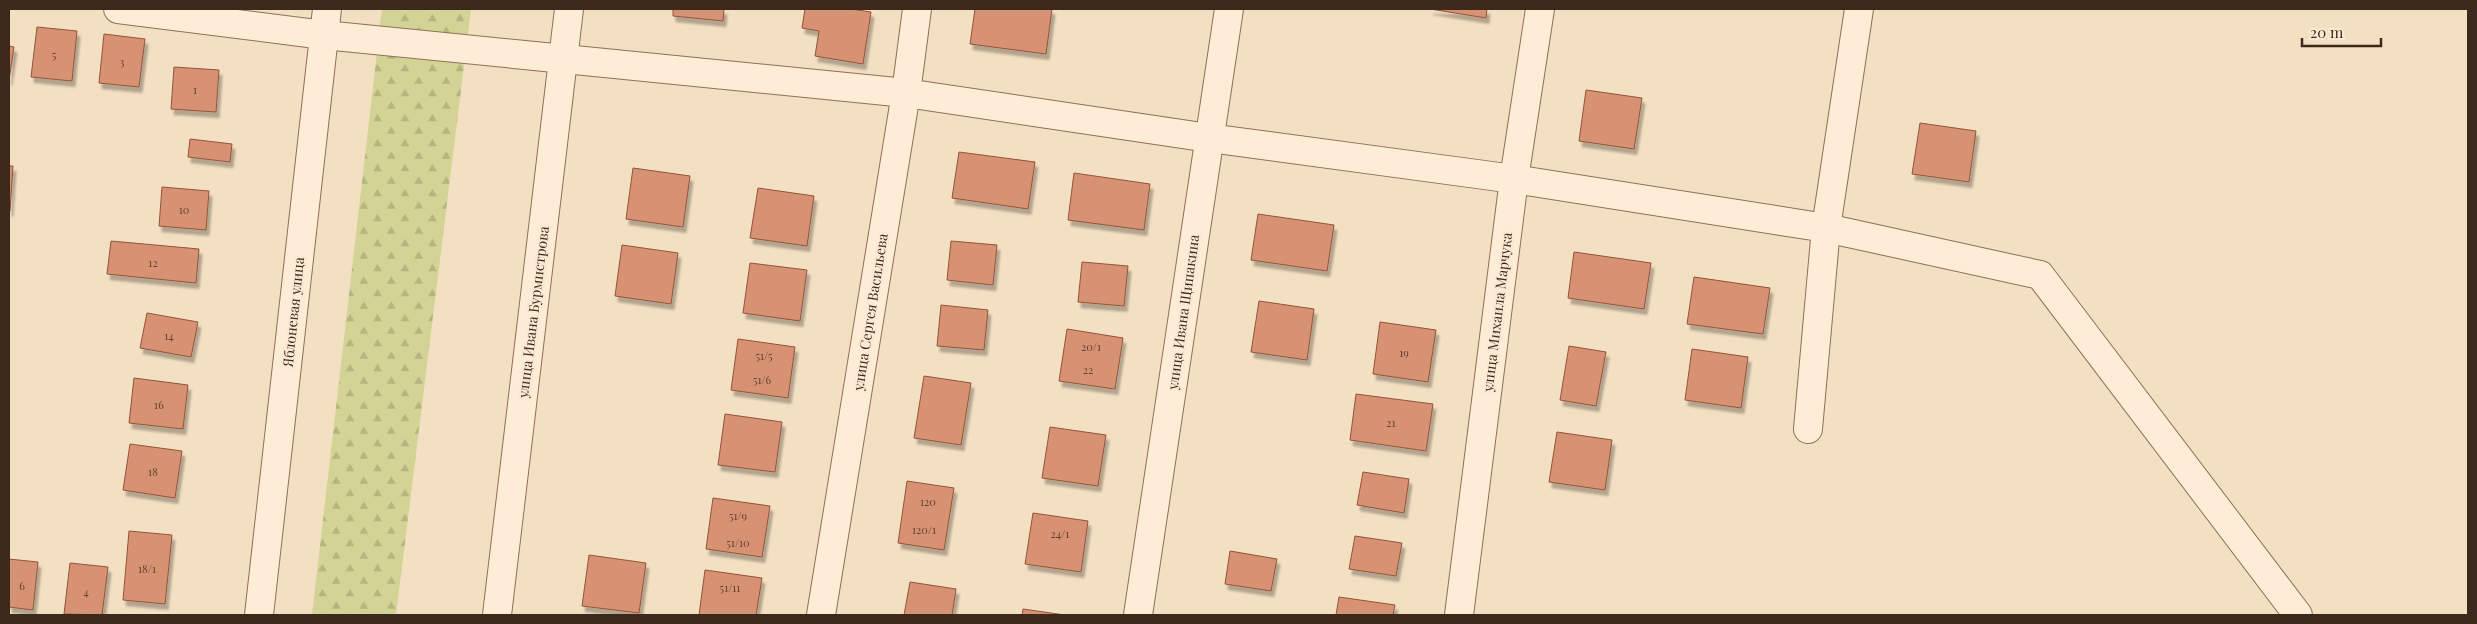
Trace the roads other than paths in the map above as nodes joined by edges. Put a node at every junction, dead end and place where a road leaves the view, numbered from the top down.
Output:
1 (118, 9) edge
2 (569, 9) edge
3 (917, 9) edge
4 (1229, 9) edge
5 (1540, 9) edge
6 (1859, 9) edge
7 (325, 22) edge
8 (562, 59) junction
9 (906, 93) junction
10 (1209, 138) junction
11 (1514, 179) junction
12 (1826, 228) junction
13 (1808, 429) dead end
14 (259, 615) edge
15 (497, 615) edge
16 (821, 615) edge
17 (1138, 615) edge
18 (1458, 615) edge
19 (2298, 615) edge

1 - 7 street
2 - 8 street, улица Ивана Бурмистрова
3 - 9 street, улица Сергея Васильева
4 - 10 street, улица Ивана Щипакина
5 - 11 street, улица Михаила Марчука
6 - 12 street
7 - 8 street
7 - 14 street, Яблоневая улица
8 - 9 street
8 - 15 street, улица Ивана Бурмистрова
9 - 10 street
9 - 16 street, улица Сергея Васильева
10 - 11 street
10 - 17 street, улица Ивана Щипакина
11 - 12 street
11 - 18 street, улица Михаила Марчука
12 - 13 street
12 - 19 street

